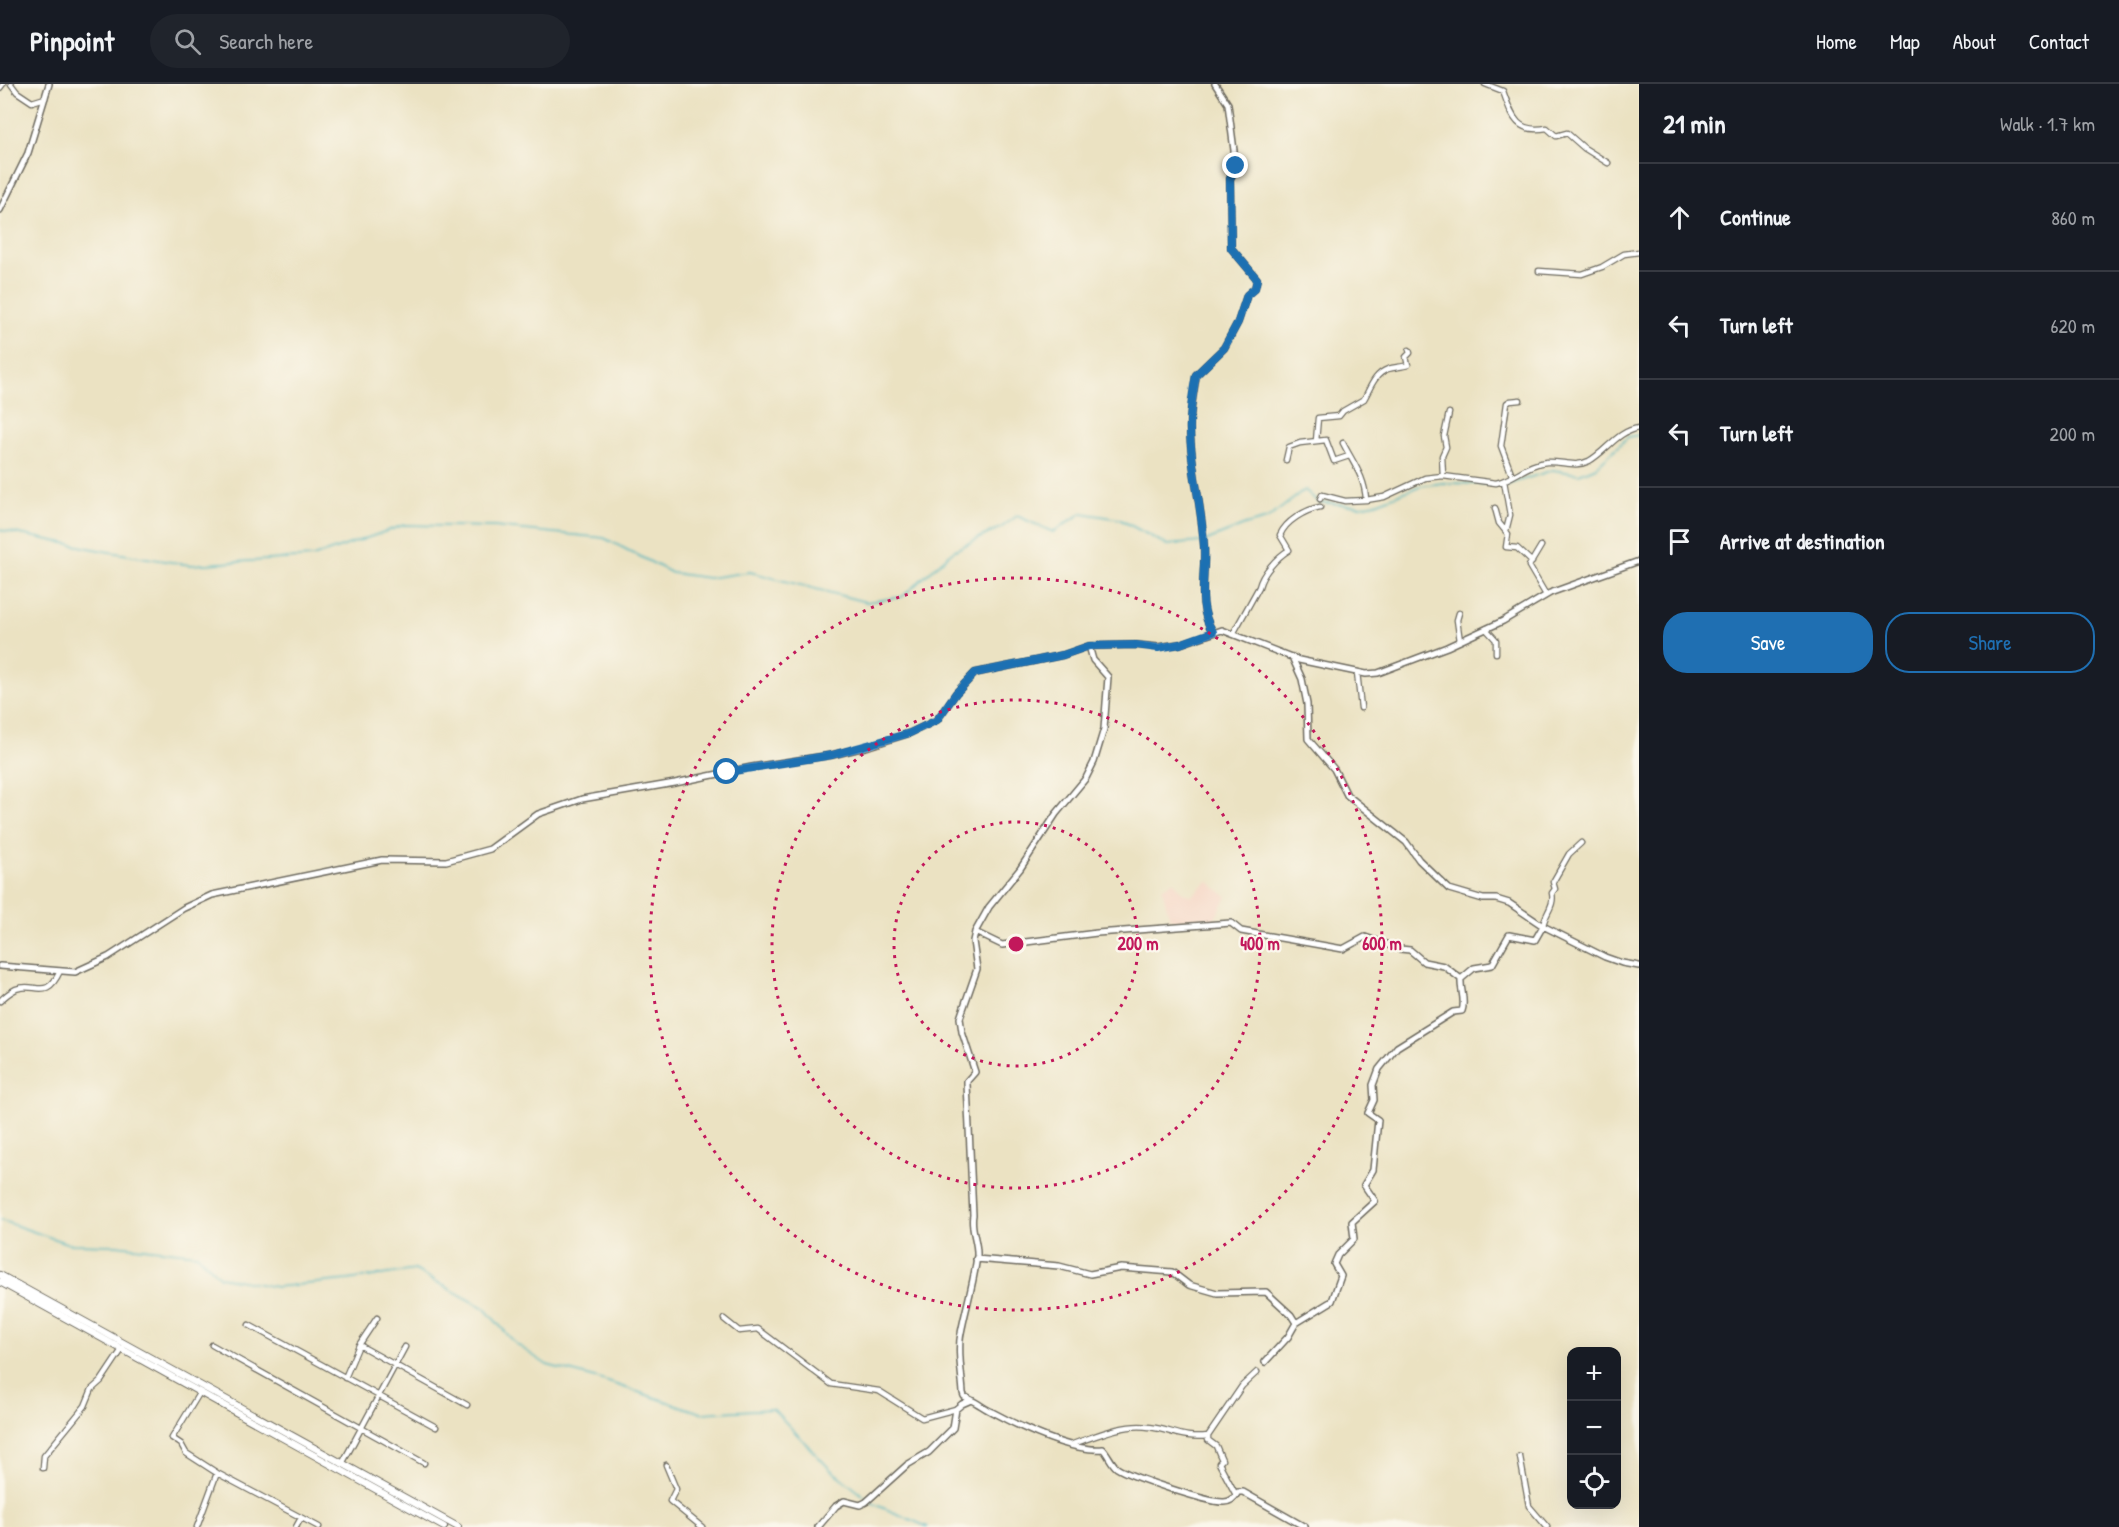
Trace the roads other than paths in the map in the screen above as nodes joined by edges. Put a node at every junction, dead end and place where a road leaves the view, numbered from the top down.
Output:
1 (3, 84) edge
2 (11, 84) edge
3 (49, 84) edge
4 (1215, 84) edge
5 (1485, 84) edge
6 (0, 88) edge
7 (45, 98) junction
8 (1608, 163) dead end
9 (0, 210) edge
10 (1639, 252) edge
11 (1539, 271) dead end
12 (1410, 350) dead end
13 (1520, 400) dead end
14 (1449, 413) dead end
15 (1639, 428) edge
16 (1316, 441) junction
17 (1343, 443) dead end
18 (1349, 456) junction
19 (1286, 460) dead end
20 (1512, 475) junction
21 (1443, 476) junction
22 (1505, 484) junction
23 (1320, 500) dead end
24 (1366, 500) junction
25 (1320, 507) dead end
26 (1495, 508) dead end
27 (1506, 531) junction
28 (1541, 546) dead end
29 (1639, 561) edge
30 (1532, 562) junction
31 (1546, 595) junction
32 (1459, 613) dead end
33 (1486, 629) junction
34 (1213, 632) junction
35 (1233, 634) junction
36 (1460, 641) junction
37 (1089, 646) junction
38 (1497, 653) dead end
39 (1292, 657) junction
40 (1357, 672) junction
41 (1361, 708) dead end
42 (1581, 843) dead end
43 (1543, 926) junction
44 (975, 932) junction
45 (0, 966) edge
46 (1639, 966) edge
47 (60, 971) junction
48 (1461, 979) junction
49 (0, 1001) edge
50 (976, 1259) junction
51 (0, 1275) edge
52 (0, 1282) edge
53 (377, 1318) dead end
54 (724, 1319) dead end
55 (1296, 1323) junction
56 (249, 1325) dead end
57 (212, 1345) dead end
58 (359, 1345) junction
59 (124, 1347) junction
60 (405, 1347) dead end
61 (1265, 1362) dead end
62 (395, 1365) junction
63 (1257, 1372) dead end
64 (345, 1378) junction
65 (200, 1392) junction
66 (379, 1396) junction
67 (971, 1400) junction
68 (467, 1404) dead end
69 (956, 1409) junction
70 (436, 1427) dead end
71 (362, 1428) junction
72 (1208, 1436) junction
73 (1073, 1444) junction
74 (1520, 1457) dead end
75 (424, 1463) dead end
76 (342, 1464) junction
77 (666, 1465) dead end
78 (43, 1468) dead end
79 (217, 1473) junction
80 (1236, 1495) junction
81 (301, 1518) junction
82 (317, 1526) edge
83 (197, 1527) edge
84 (296, 1527) edge
85 (444, 1527) edge
86 (458, 1527) edge
87 (702, 1527) edge
88 (818, 1527) edge
89 (1305, 1527) edge
90 (1547, 1527) edge

1 - 6 street
2 - 7 street
3 - 7 street
4 - 34 street
5 - 8 street
7 - 9 street
10 - 11 street
12 - 16 street
13 - 20 street
14 - 21 street
15 - 20 street
16 - 18 street
16 - 19 street
17 - 18 street
18 - 24 street
20 - 22 street
21 - 22 street
21 - 24 street
22 - 27 street
23 - 24 street
25 - 35 street
26 - 27 street
27 - 30 street
28 - 30 street
29 - 31 street
30 - 31 street
31 - 33 street
32 - 36 street
33 - 36 street
33 - 38 street
34 - 35 street
34 - 37 street
35 - 39 street
36 - 40 street
37 - 44 street
37 - 47 street
39 - 40 street
39 - 43 street
40 - 41 street
42 - 43 street
43 - 46 street
43 - 48 street
44 - 48 street
44 - 50 street
45 - 47 street
47 - 49 street
48 - 55 street
50 - 55 street
50 - 67 street
51 - 59 main road
52 - 59 main road
53 - 58 street
54 - 69 street
55 - 61 street
56 - 64 street
57 - 71 street
58 - 62 street
58 - 64 street
59 - 65 main road
59 - 76 main road
59 - 78 street
60 - 62 street
62 - 66 street
62 - 68 street
63 - 72 street
64 - 66 street
65 - 79 street
65 - 85 main road
66 - 70 street
66 - 71 street
67 - 69 street
67 - 73 street
69 - 88 street
71 - 75 street
71 - 76 street
72 - 73 street
72 - 80 street
73 - 80 street
74 - 90 street
76 - 86 main road
77 - 87 street
79 - 81 street
79 - 83 street
80 - 89 street
81 - 82 street
81 - 84 street

